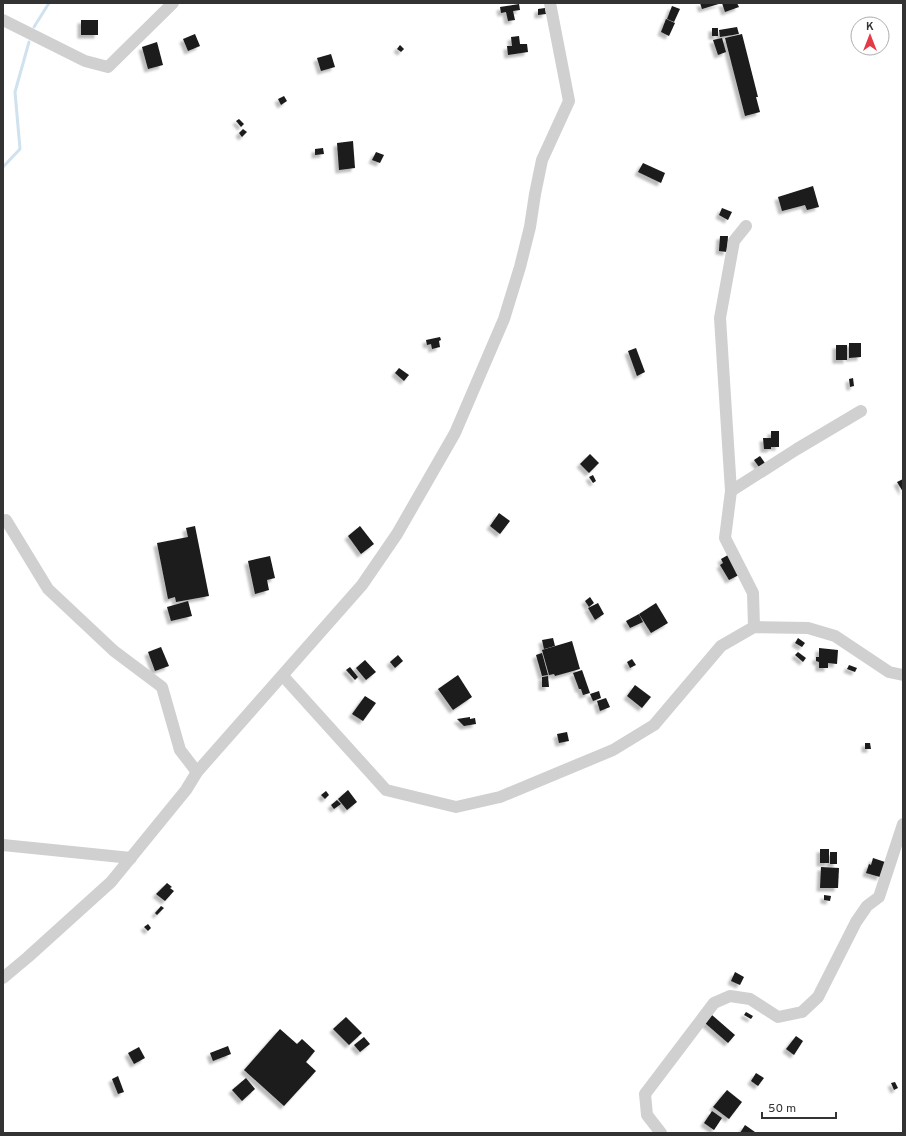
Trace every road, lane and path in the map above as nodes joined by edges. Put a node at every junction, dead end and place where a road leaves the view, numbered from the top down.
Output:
1 (173, 3) edge
2 (550, 3) edge
3 (3, 20) edge
4 (746, 226) dead end
5 (861, 411) dead end
6 (731, 491) junction
7 (6, 520) dead end
8 (754, 627) junction
9 (903, 675) edge
10 (283, 676) junction
11 (197, 772) junction
12 (903, 824) edge
13 (3, 845) edge
14 (131, 858) junction
15 (3, 978) edge
16 (661, 1133) edge

1 - 3 street
2 - 10 street
4 - 6 street
5 - 6 street
6 - 8 street
7 - 11 street
8 - 9 street
8 - 10 street
10 - 11 street
11 - 14 street
12 - 16 street
13 - 14 street
14 - 15 street

